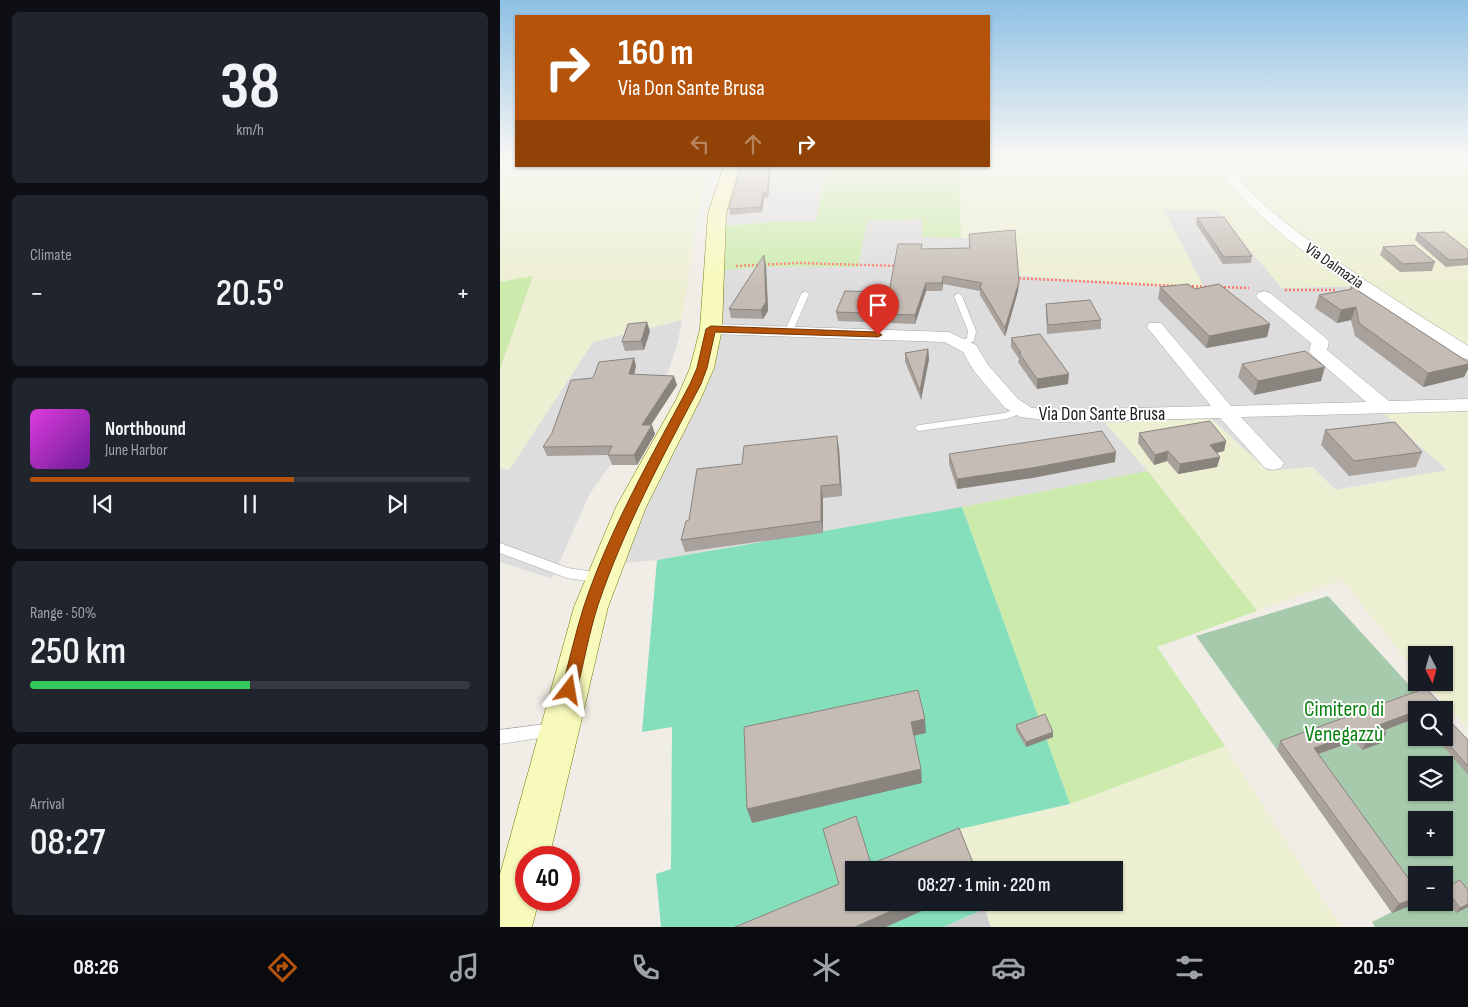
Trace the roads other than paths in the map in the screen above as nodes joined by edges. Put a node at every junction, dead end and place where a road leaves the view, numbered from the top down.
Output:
1 (722, 199) edge
2 (1252, 199) edge
3 (1265, 291) road end
4 (805, 294) dead end
5 (958, 296) dead end
6 (1155, 328) dead end
7 (711, 329) junction
8 (789, 331) junction
9 (962, 343) junction
10 (1468, 354) edge
11 (1468, 405) edge
12 (1384, 407) junction
13 (1022, 410) junction
14 (1226, 411) junction
15 (919, 428) dead end
16 (1273, 463) dead end
17 (500, 548) edge
18 (601, 578) junction
19 (560, 729) junction
20 (500, 737) edge
21 (530, 846) edge
22 (515, 904) edge
23 (509, 927) edge

1 - 7 street
2 - 10 street, Via Dalmazia
3 - 12 street
4 - 8 lane
5 - 9 lane
6 - 14 street
7 - 8 street
7 - 18 street
8 - 9 street
9 - 13 street, Via Don Sante Brusa
11 - 12 street, Via Don Sante Brusa
12 - 14 street, Via Don Sante Brusa
13 - 14 street, Via Don Sante Brusa
13 - 15 lane
14 - 16 street
17 - 18 lane
18 - 19 street
19 - 20 lane
19 - 21 street
22 - 23 street

